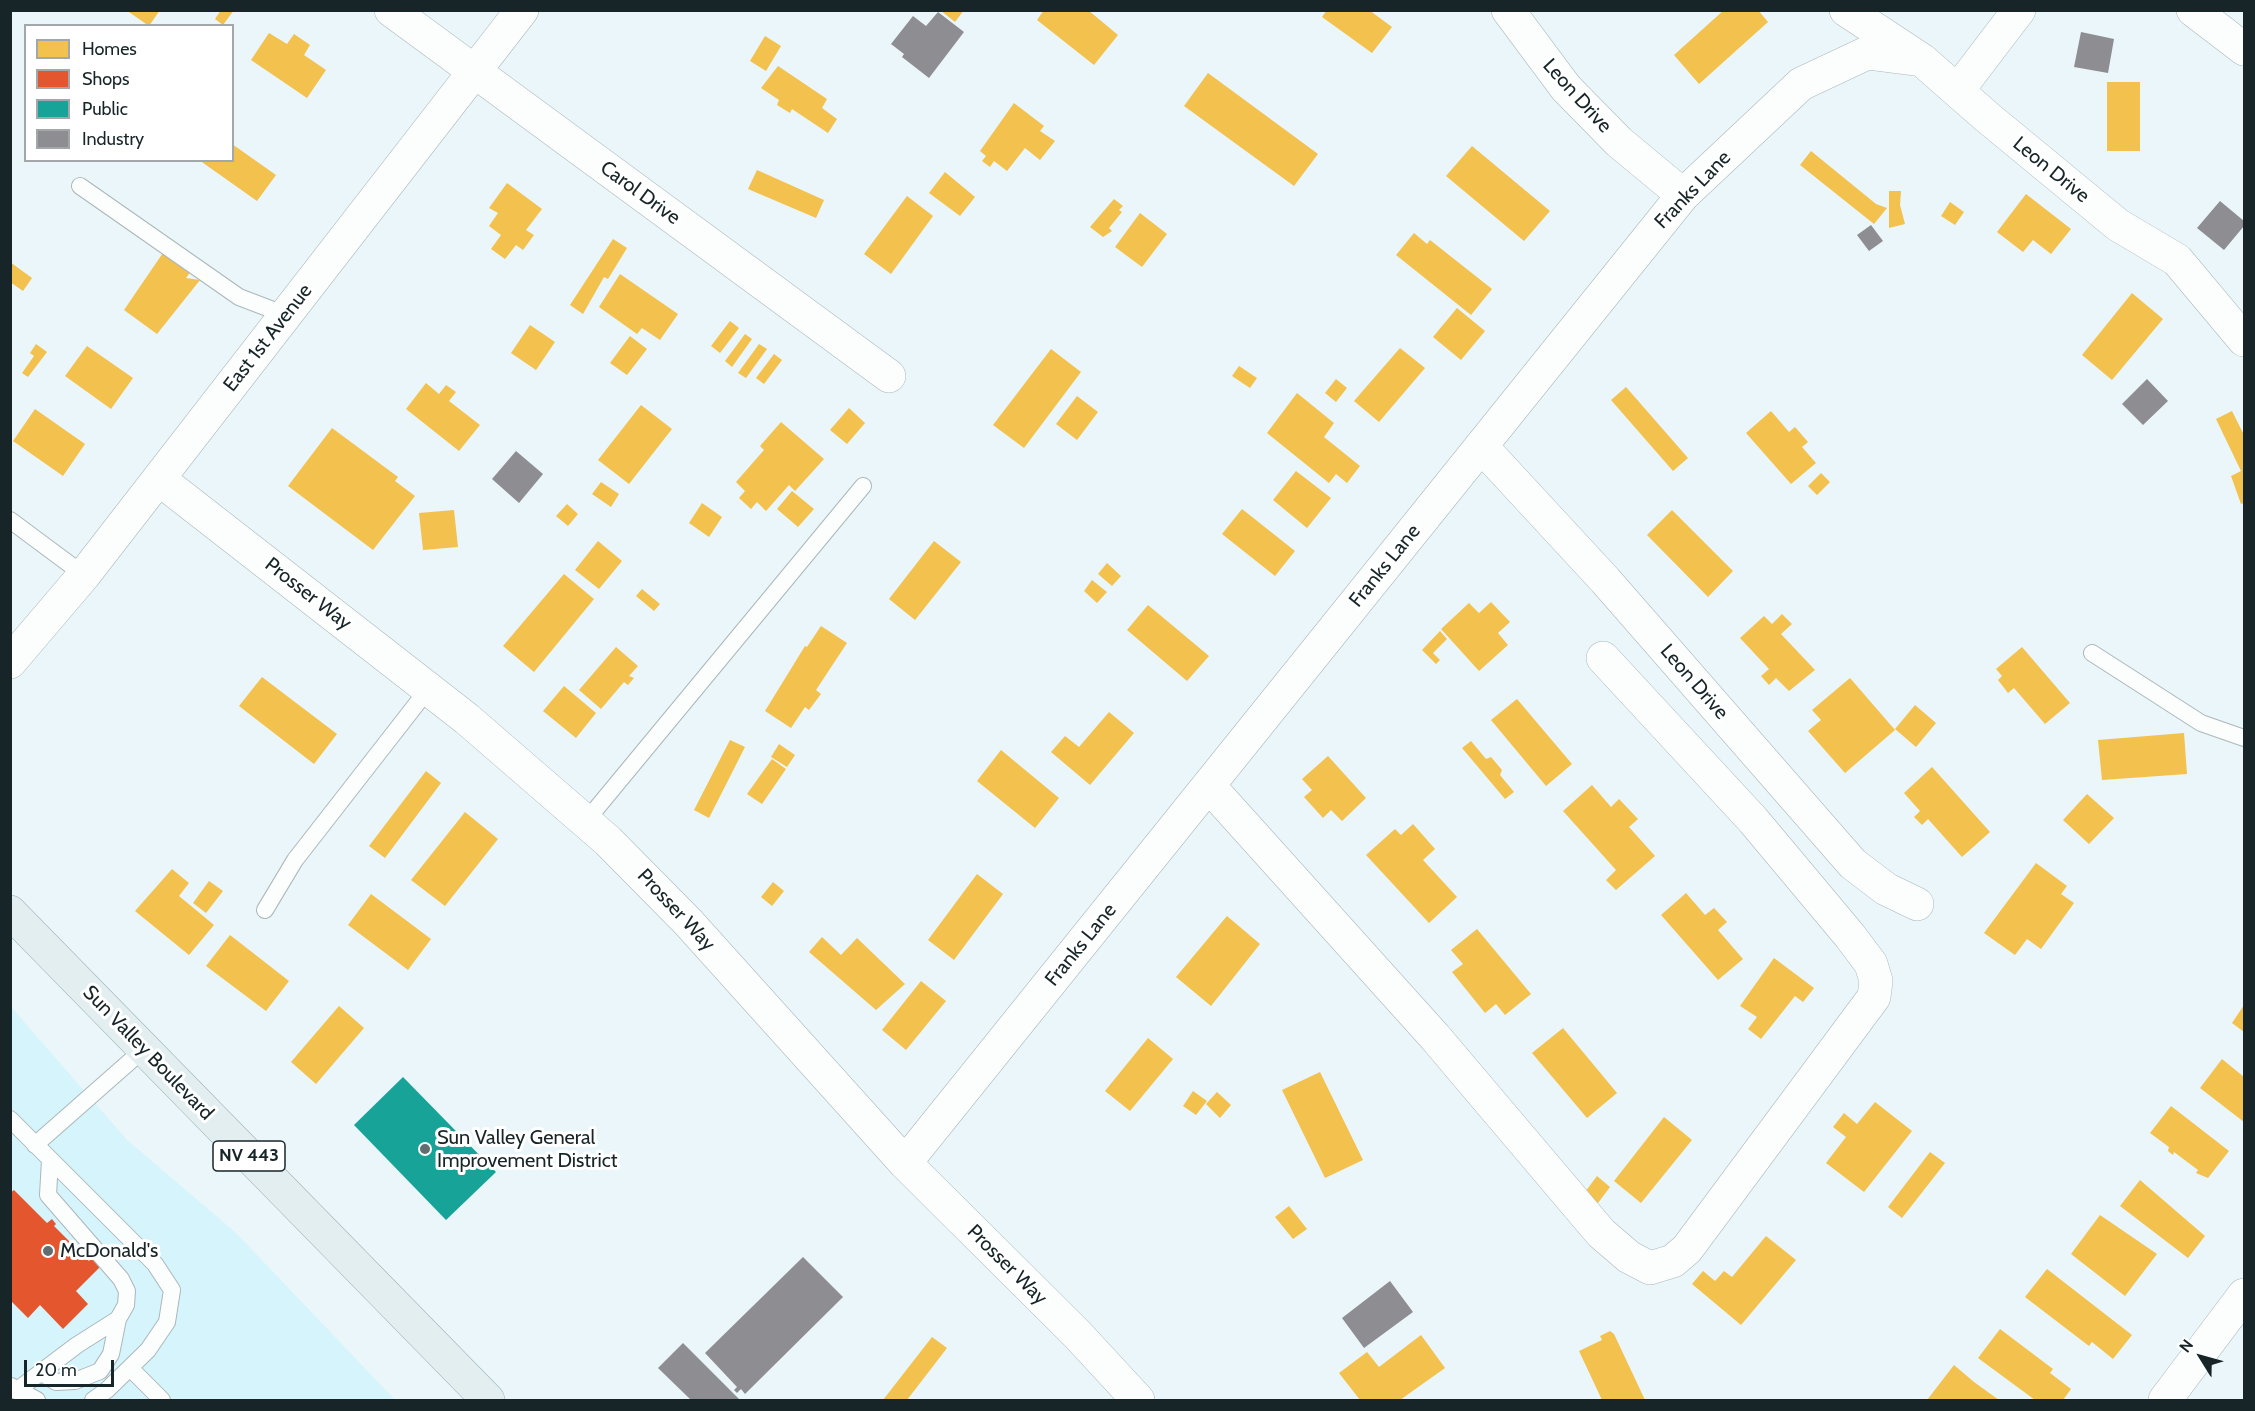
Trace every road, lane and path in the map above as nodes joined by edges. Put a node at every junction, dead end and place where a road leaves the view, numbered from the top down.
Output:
1 (391, 10) edge
2 (522, 10) edge
3 (1508, 10) edge
4 (1846, 10) edge
5 (2019, 10) edge
6 (2193, 10) edge
7 (2244, 49) edge
8 (1922, 60) junction
9 (475, 72) junction
10 (1958, 90) junction
11 (80, 186) dead end
12 (1683, 195) junction
13 (286, 315) junction
14 (2244, 340) edge
15 (889, 376) dead end
16 (1481, 446) junction
17 (159, 479) junction
18 (863, 486) dead end
19 (10, 520) edge
20 (84, 575) junction
21 (2092, 654) dead end
22 (1603, 658) dead end
23 (10, 662) edge
24 (429, 688) junction
25 (2244, 738) edge
26 (1209, 786) junction
27 (586, 821) junction
28 (1917, 904) dead end
29 (265, 910) dead end
30 (10, 912) edge
31 (144, 1049) junction
32 (10, 1119) edge
33 (35, 1145) junction
34 (50, 1160) junction
35 (905, 1163) junction
36 (2244, 1295) edge
37 (118, 1318) junction
38 (130, 1368) junction
39 (42, 1373) junction
40 (13, 1388) edge
41 (37, 1401) edge
42 (93, 1401) edge
43 (162, 1401) edge
44 (488, 1401) edge
45 (1138, 1401) edge
46 (2165, 1401) edge

1 - 9 street, Carol Drive
2 - 9 street, East 1st Avenue
3 - 12 street, Leon Drive
4 - 8 street, Leon Drive
5 - 10 street
6 - 7 street
8 - 10 street, Leon Drive
8 - 12 street, Franks Lane
9 - 13 street, East 1st Avenue
9 - 15 street, Carol Drive
10 - 14 street, Leon Drive
11 - 13 lane
12 - 16 street, Franks Lane
13 - 17 street, East 1st Avenue
16 - 26 street, Franks Lane
16 - 28 street, Leon Drive
17 - 20 street, East 1st Avenue
17 - 24 street, Prosser Way
18 - 27 lane
19 - 20 lane
20 - 23 street, East 1st Avenue
21 - 25 lane
22 - 26 street
24 - 27 street, Prosser Way
24 - 29 lane
26 - 35 street, Franks Lane
27 - 35 street, Prosser Way
30 - 31 main road, Sun Valley Boulevard / NV 443
31 - 33 lane
31 - 44 main road, Sun Valley Boulevard / NV 443
32 - 33 lane
33 - 34 lane
34 - 37 lane
34 - 38 lane
35 - 45 street, Prosser Way
36 - 46 street
37 - 39 lane
37 - 39 lane
38 - 42 lane
38 - 43 lane
39 - 40 lane
40 - 41 lane

